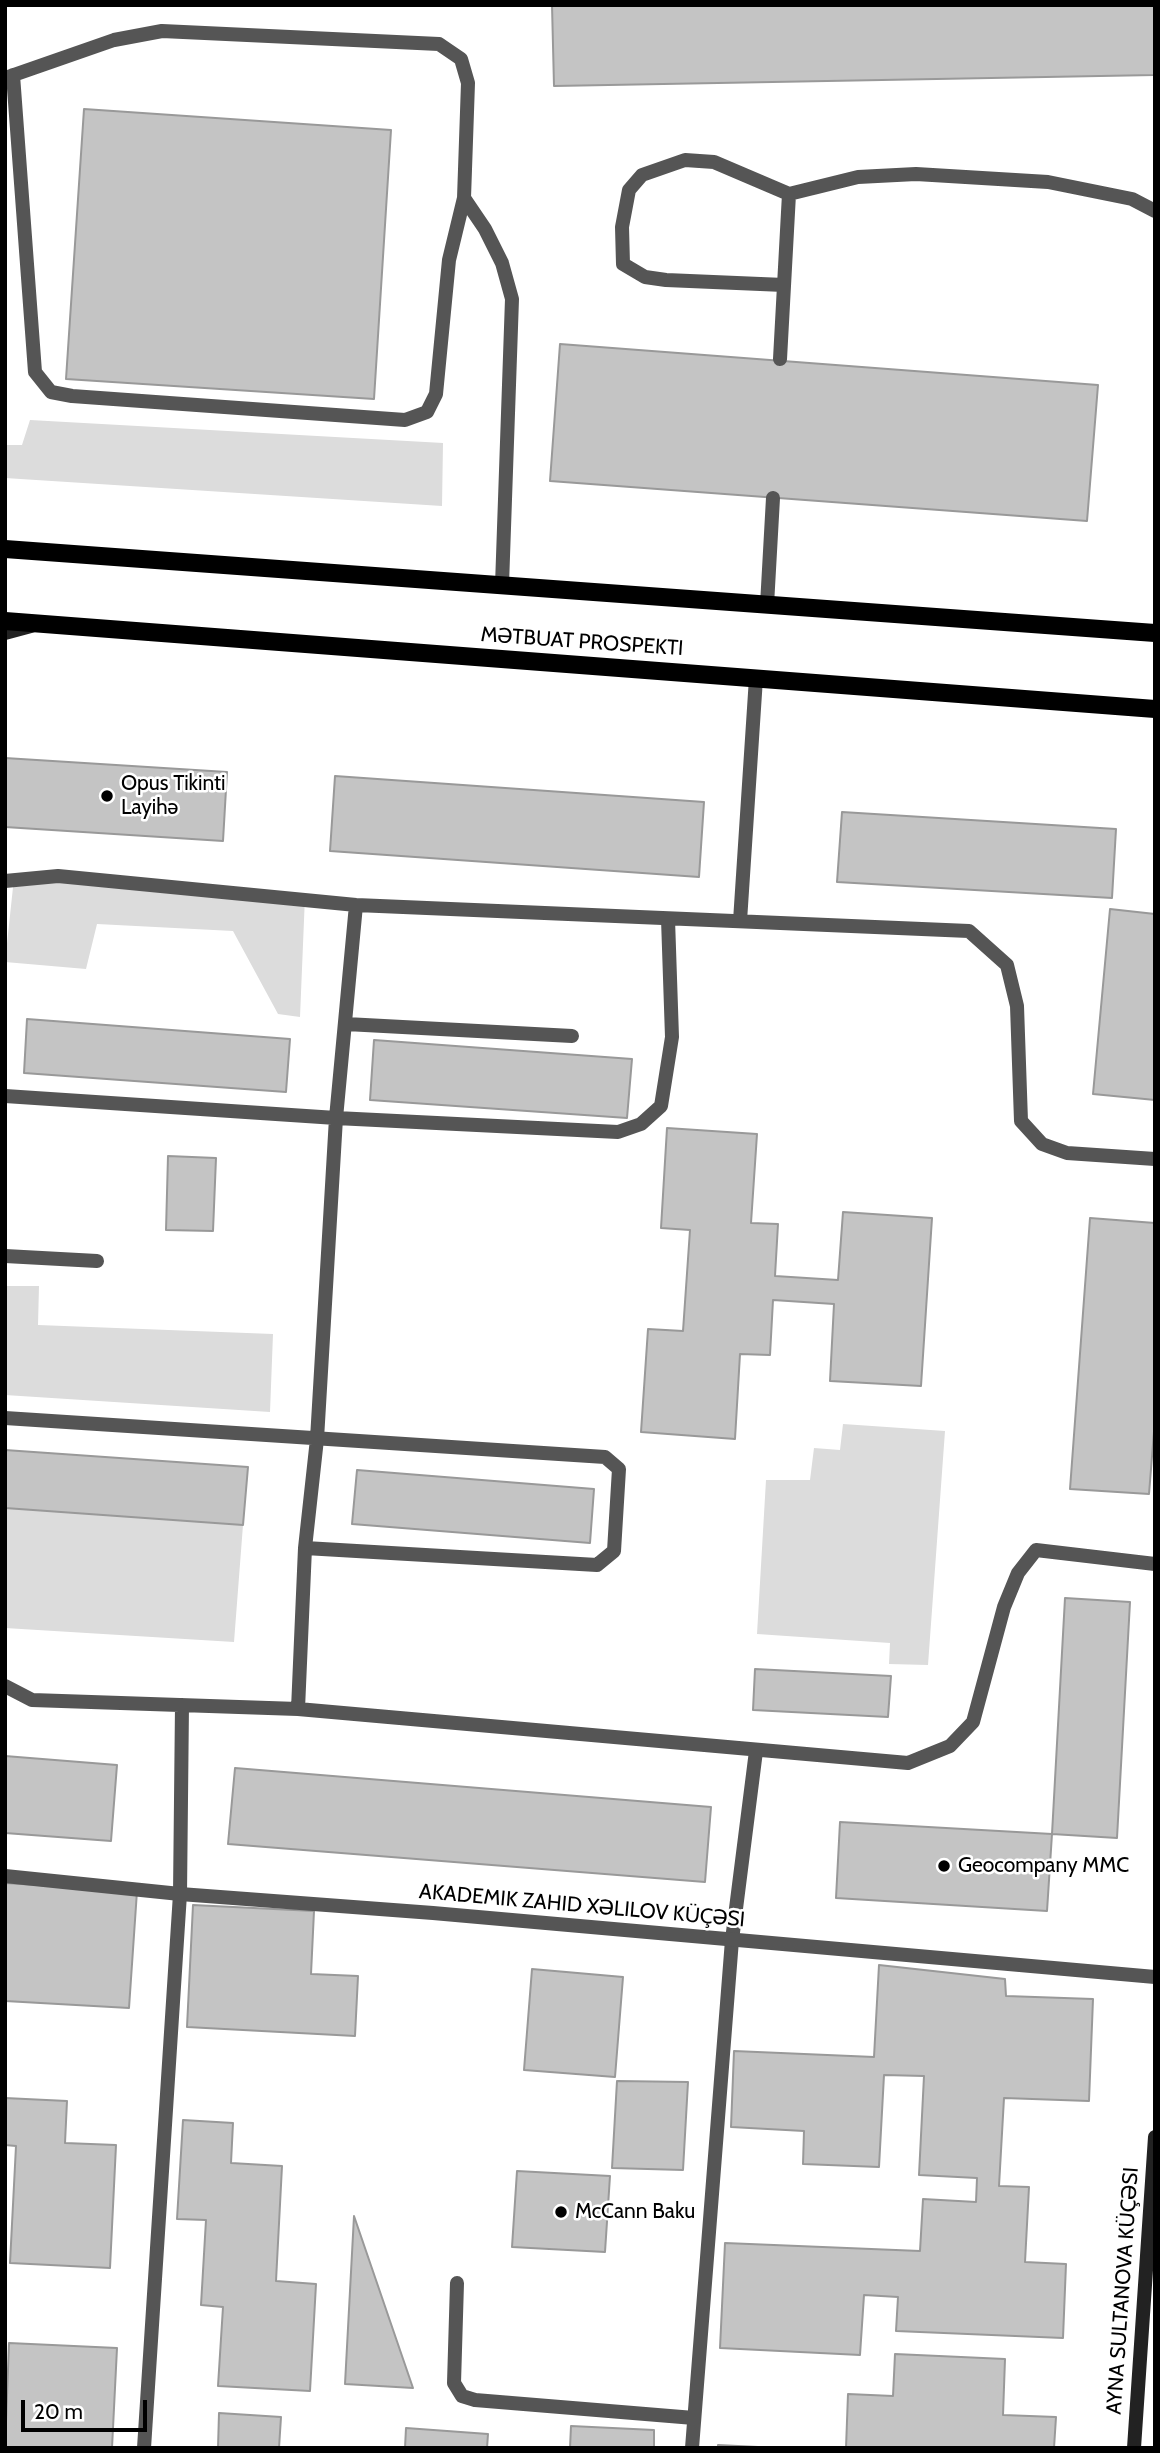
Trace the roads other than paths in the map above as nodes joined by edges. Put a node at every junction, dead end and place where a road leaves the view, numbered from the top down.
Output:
1 (9, 76) edge
2 (789, 194) junction
3 (464, 198) junction
4 (1155, 211) edge
5 (784, 285) junction
6 (780, 359) dead end
7 (773, 498) dead end
8 (5, 549) edge
9 (502, 585) junction
10 (768, 605) junction
11 (5, 621) edge
12 (40, 623) junction
13 (5, 633) edge
14 (1155, 633) edge
15 (756, 678) junction
16 (1155, 709) edge
17 (5, 881) edge
18 (356, 905) junction
19 (668, 919) junction
20 (740, 921) junction
21 (346, 1024) junction
22 (572, 1036) dead end
23 (5, 1096) edge
24 (336, 1118) junction
25 (1155, 1159) edge
26 (5, 1256) edge
27 (97, 1261) dead end
28 (5, 1418) edge
29 (317, 1439) junction
30 (305, 1548) junction
31 (1155, 1564) edge
32 (5, 1686) edge
33 (182, 1705) junction
34 (298, 1709) junction
35 (756, 1751) junction
36 (5, 1876) edge
37 (180, 1894) junction
38 (732, 1940) junction
39 (1155, 1977) edge
40 (1155, 2137) edge
41 (457, 2283) dead end
42 (694, 2418) junction
43 (144, 2448) edge
44 (692, 2448) edge
45 (1134, 2448) edge

1 - 3 street
1 - 3 street
2 - 4 street
2 - 5 street
2 - 5 street
3 - 9 street
5 - 6 street
7 - 10 street
8 - 9 main road
9 - 10 main road
10 - 14 main road
11 - 12 main road, MƏTBUAT PROSPEKTI
12 - 13 main road
12 - 15 main road, MƏTBUAT PROSPEKTI
15 - 16 main road, MƏTBUAT PROSPEKTI
15 - 20 street
17 - 18 street
18 - 19 street
18 - 21 street
19 - 20 street
19 - 24 street
20 - 25 street
21 - 22 street
21 - 24 street
23 - 24 street
24 - 29 street
26 - 27 street
28 - 29 street
29 - 30 street
29 - 30 street
30 - 34 street
31 - 35 street
32 - 33 street
33 - 34 street
33 - 37 street
34 - 35 street
35 - 38 street
36 - 37 street, AKADEMIK ZAHID XƏLILOV KÜÇƏSI
37 - 38 street, AKADEMIK ZAHID XƏLILOV KÜÇƏSI
37 - 43 street
38 - 39 street, AKADEMIK ZAHID XƏLILOV KÜÇƏSI
38 - 42 street
40 - 45 main road, AYNA SULTANOVA KÜÇƏSI
41 - 42 street
42 - 44 street

